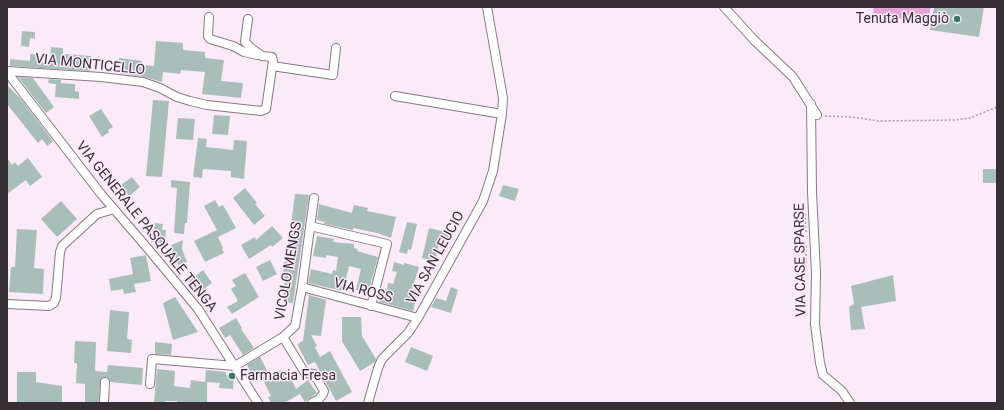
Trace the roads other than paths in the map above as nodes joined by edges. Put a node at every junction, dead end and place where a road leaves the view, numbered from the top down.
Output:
1 (496, 7) edge
2 (724, 7) edge
3 (488, 10) edge
4 (208, 18) dead end
5 (248, 19) dead end
6 (336, 48) dead end
7 (262, 56) junction
8 (272, 66) junction
9 (7, 72) edge
10 (395, 96) dead end
11 (811, 104) junction
12 (502, 114) junction
13 (817, 115) road end
14 (101, 194) junction
15 (314, 198) dead end
16 (114, 209) junction
17 (97, 214) junction
18 (310, 226) junction
19 (302, 288) junction
20 (7, 304) edge
21 (371, 306) junction
22 (418, 318) junction
23 (283, 337) junction
24 (235, 366) junction
25 (105, 382) dead end
26 (150, 384) dead end
27 (104, 403) edge
28 (258, 403) edge
29 (312, 403) edge
30 (368, 403) edge
31 (850, 403) edge

1 - 3 street
2 - 11 street
3 - 12 street, VIA SAN LEUCIO
4 - 7 street
5 - 7 street
6 - 8 street
7 - 8 street
8 - 9 street, VIA MONTICELLO
9 - 14 street, VIA GENERALE PASQUALE TENGA
10 - 12 street
11 - 13 street
11 - 31 street, VIA CASE SPARSE
12 - 22 street, VIA SAN LEUCIO
14 - 16 street, VIA GENERALE PASQUALE TENGA
14 - 17 street
15 - 18 street, VICOLO MENGS
16 - 17 street
16 - 24 street, VIA GENERALE PASQUALE TENGA
17 - 20 street
18 - 19 street, VICOLO MENGS
18 - 21 street
19 - 21 street, VIA ROSS
19 - 23 street, VICOLO MENGS
21 - 22 street, VIA ROSS
22 - 30 street, VIA SAN LEUCIO
23 - 24 street, VICOLO MENGS
23 - 29 street
24 - 26 street
24 - 28 street, VIA GENERALE PASQUALE TENGA
25 - 27 street

